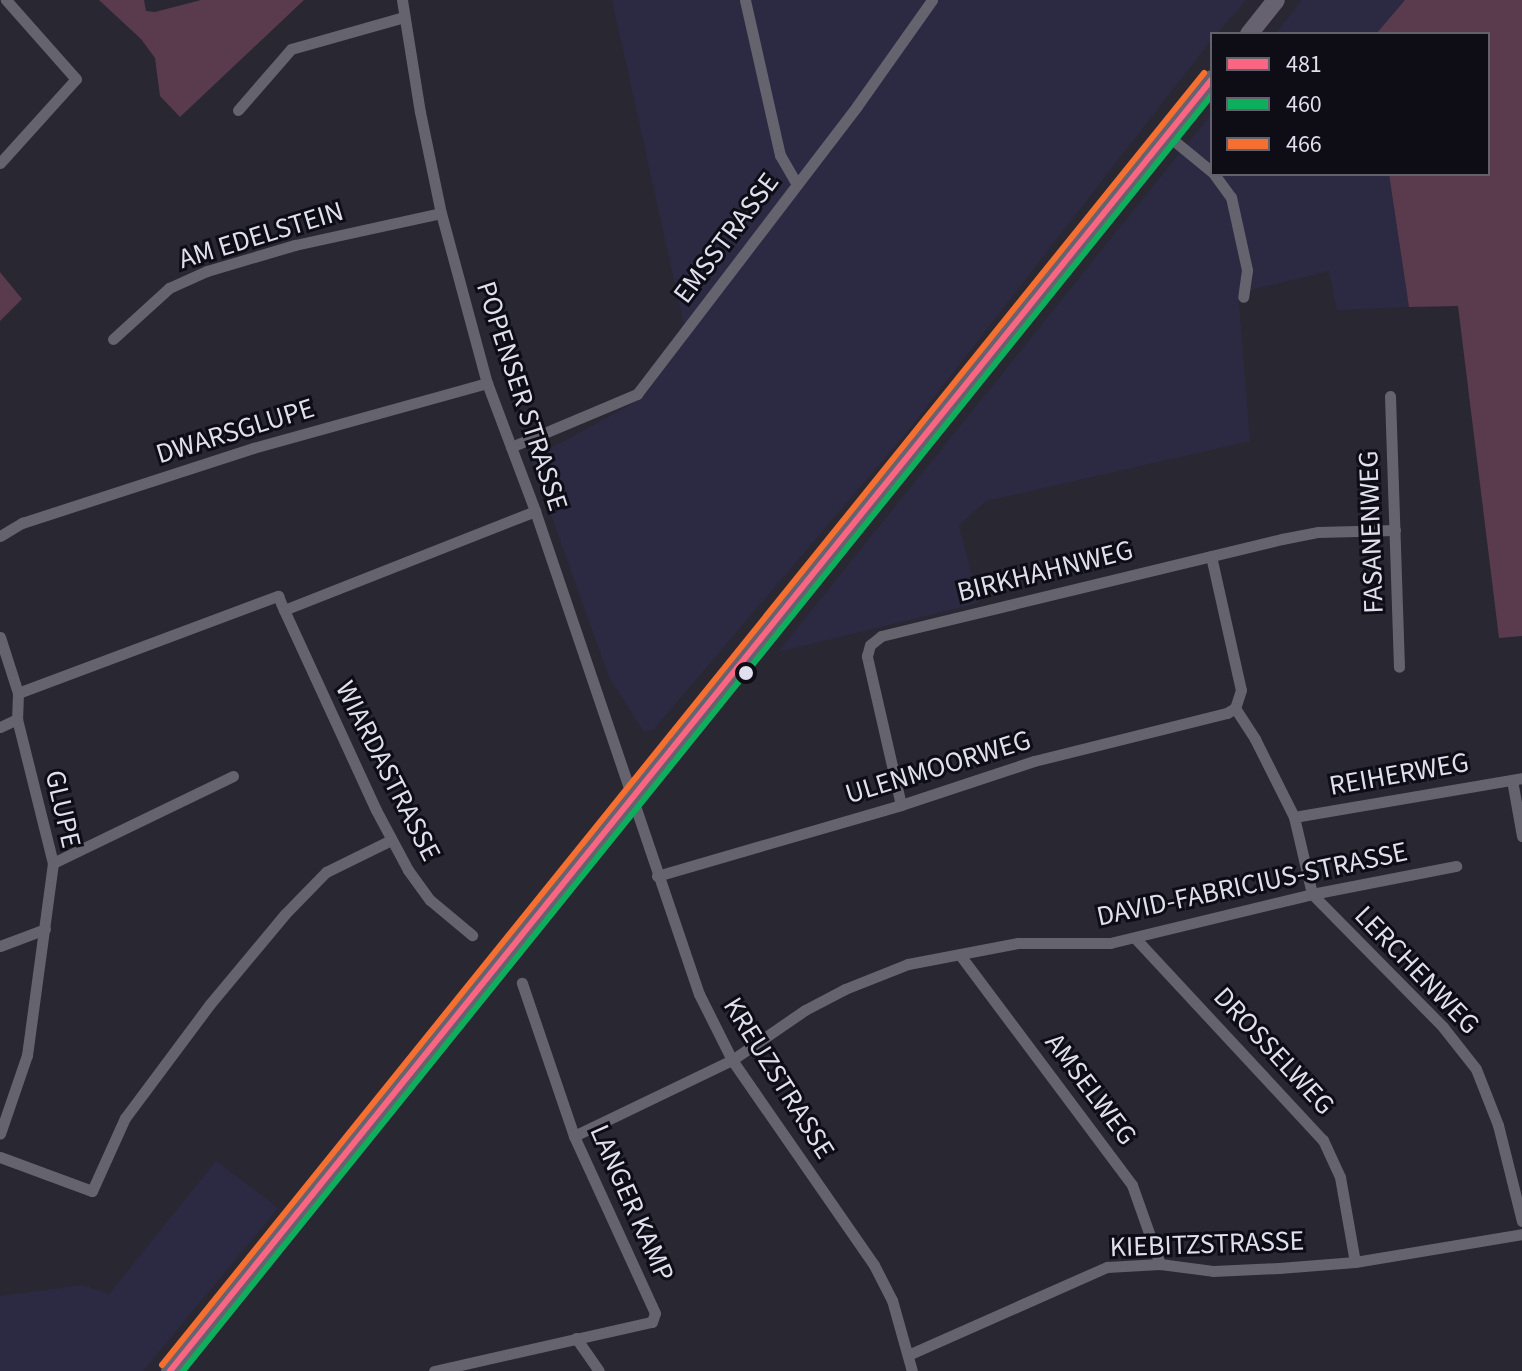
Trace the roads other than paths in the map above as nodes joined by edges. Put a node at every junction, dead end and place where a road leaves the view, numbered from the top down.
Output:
1 (402, 0) edge
2 (745, 0) edge
3 (932, 0) edge
4 (1276, 0) edge
5 (12, 2) edge
6 (404, 17) junction
7 (1251, 32) edge
8 (1210, 81) edge
9 (238, 110) dead end
10 (1167, 135) junction
11 (0, 163) edge
12 (1210, 171) edge
13 (1216, 176) edge
14 (797, 184) junction
15 (441, 213) junction
16 (1243, 297) dead end
17 (113, 339) dead end
18 (487, 383) junction
19 (1390, 396) dead end
20 (511, 447) junction
21 (535, 511) junction
22 (1395, 530) junction
23 (0, 536) edge
24 (1211, 556) junction
25 (284, 610) junction
26 (0, 637) edge
27 (1399, 667) dead end
28 (18, 693) junction
29 (1235, 708) junction
30 (17, 719) junction
31 (0, 727) edge
32 (233, 776) dead end
33 (1517, 779) edge
34 (631, 798) junction
35 (901, 805) junction
36 (1294, 817) junction
37 (1522, 836) edge
38 (391, 840) junction
39 (53, 863) junction
40 (1456, 866) dead end
41 (657, 876) junction
42 (1312, 894) junction
43 (45, 929) junction
44 (472, 935) dead end
45 (1135, 938) junction
46 (0, 946) edge
47 (960, 955) junction
48 (522, 983) dead end
49 (732, 1060) junction
50 (0, 1134) edge
51 (574, 1136) junction
52 (0, 1157) edge
53 (1522, 1221) edge
54 (1522, 1234) edge
55 (1355, 1262) junction
56 (1160, 1264) junction
57 (576, 1338) junction
58 (908, 1355) junction
59 (170, 1371) edge
60 (434, 1371) edge
61 (599, 1371) edge
62 (912, 1371) edge

1 - 6 street, POPENSER STRASSE
2 - 14 street
3 - 14 street, EMSSTRASSE
4 - 7 main road
5 - 11 street
6 - 9 street
6 - 15 street, POPENSER STRASSE
8 - 10 main road
10 - 12 street
10 - 34 main road
13 - 16 street
14 - 20 street, EMSSTRASSE
15 - 17 street, AM EDELSTEIN
15 - 18 street, POPENSER STRASSE
18 - 20 street, POPENSER STRASSE
18 - 23 street, DWARSGLUPE
19 - 22 street, FASANENWEG
20 - 21 street, POPENSER STRASSE
21 - 25 street
21 - 34 street, POPENSER STRASSE
22 - 24 street, BIRKHAHNWEG
22 - 27 street, FASANENWEG
24 - 29 street
24 - 35 street, BIRKHAHNWEG
25 - 28 street
25 - 38 street, WIARDASTRASSE
26 - 28 street, GLUPE
28 - 30 street, GLUPE
29 - 35 street, ULENMOORWEG
29 - 36 street
30 - 31 street
30 - 39 street, GLUPE
32 - 39 street
33 - 36 street, REIHERWEG
33 - 37 street, REIHERWEG
34 - 41 street, KREUZSTRASSE
34 - 59 main road
35 - 41 street, ULENMOORWEG
36 - 42 street
38 - 44 street, WIARDASTRASSE
38 - 52 street
39 - 43 street, GLUPE
40 - 42 street, DAVID-FABRICIUS-STRASSE
41 - 49 street, KREUZSTRASSE
42 - 45 street, DAVID-FABRICIUS-STRASSE
42 - 53 street, LERCHENWEG
43 - 46 street
43 - 50 street, GLUPE
45 - 47 street, DAVID-FABRICIUS-STRASSE
45 - 55 street, DROSSELWEG
47 - 49 street, DAVID-FABRICIUS-STRASSE
47 - 56 street, AMSELWEG
48 - 51 street, LANGER KAMP
49 - 51 street, DAVID-FABRICIUS-STRASSE
49 - 58 street, KREUZSTRASSE
51 - 57 street, LANGER KAMP
54 - 55 street, KIEBITZSTRASSE
55 - 56 street, KIEBITZSTRASSE
56 - 58 street, KIEBITZSTRASSE
57 - 60 street, LANGER KAMP
57 - 61 street
58 - 62 street, KREUZSTRASSE

